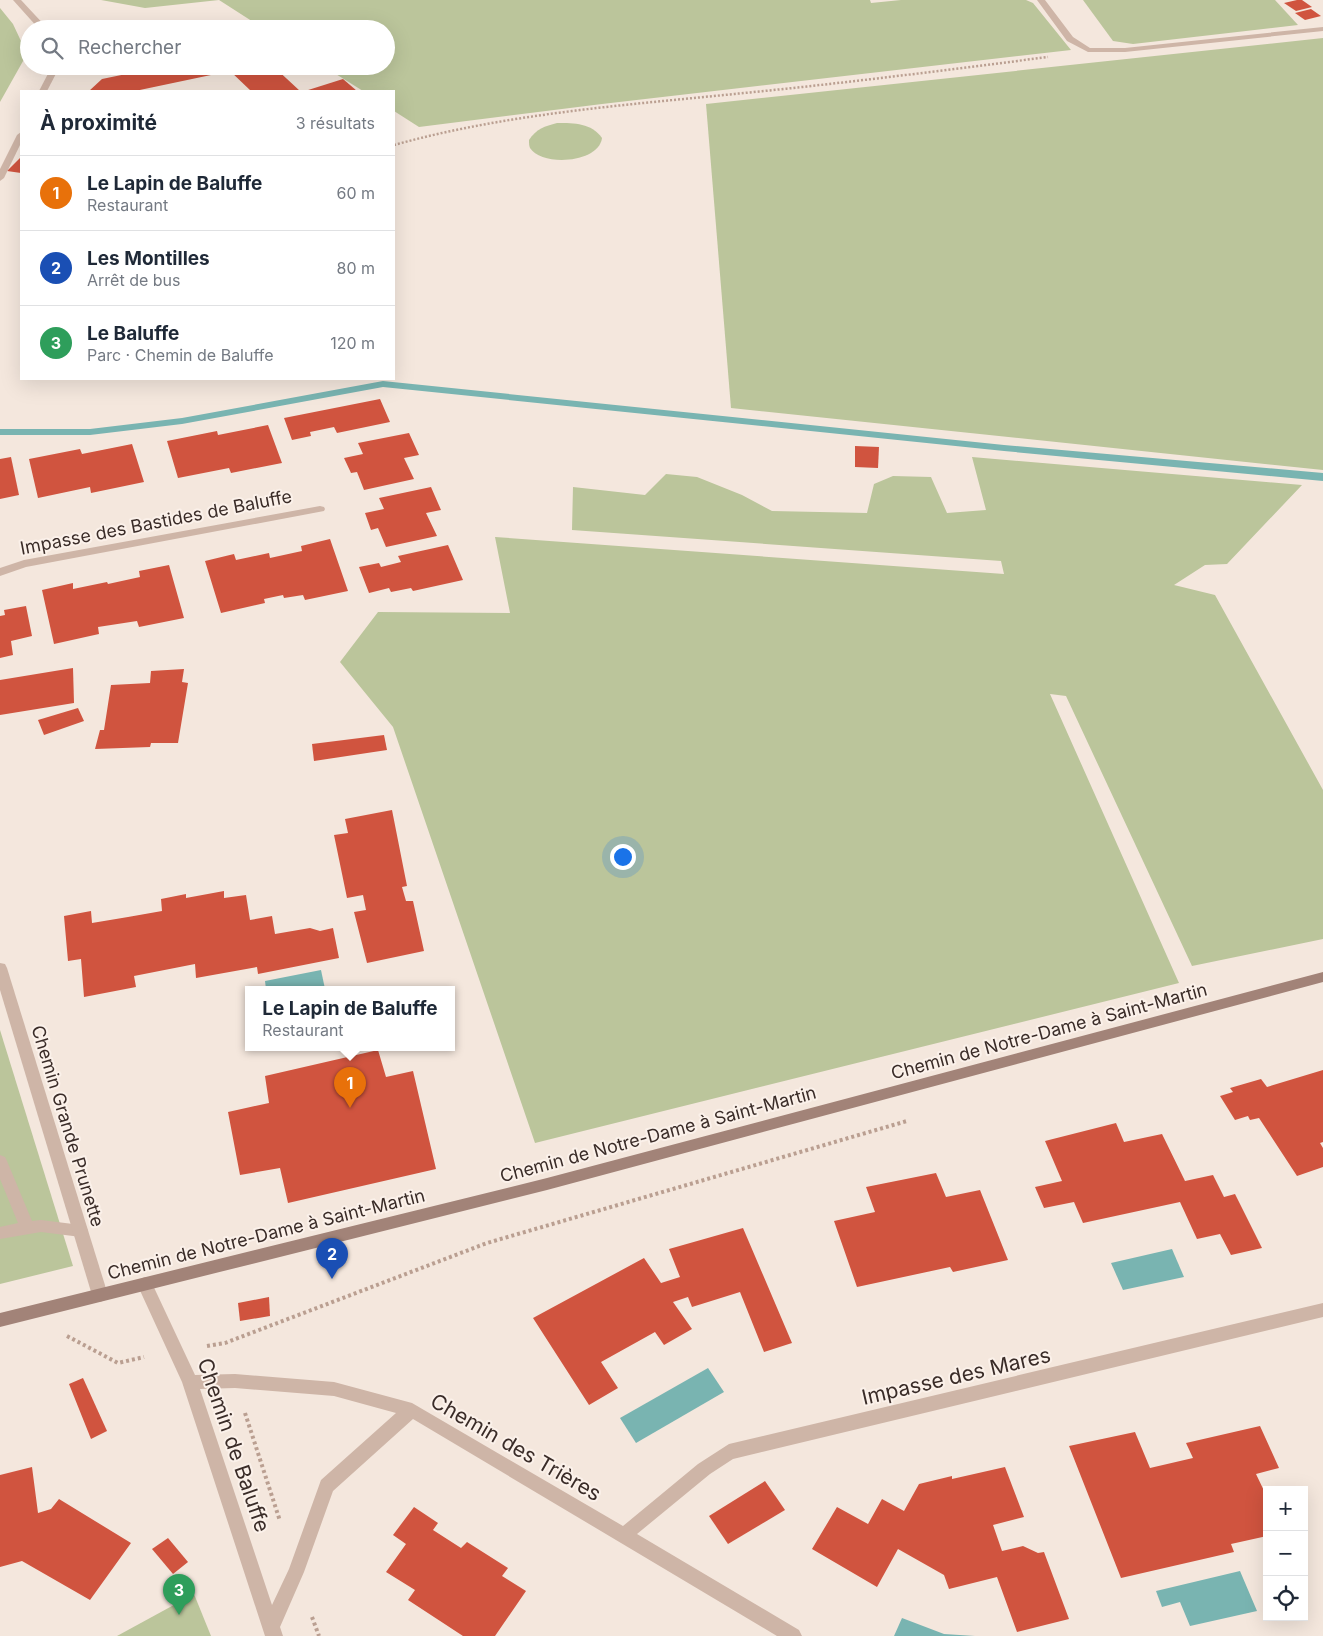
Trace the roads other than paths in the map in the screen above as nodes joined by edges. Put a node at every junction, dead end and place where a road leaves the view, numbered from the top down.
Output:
1 (17, 0) edge
2 (1040, 1) edge
3 (36, 20) edge
4 (1323, 29) edge
5 (51, 75) edge
6 (44, 90) edge
7 (20, 137) edge
8 (0, 178) edge
9 (320, 509) dead end
10 (0, 572) edge
11 (0, 968) edge
12 (1323, 977) edge
13 (0, 1161) edge
14 (27, 1227) junction
15 (80, 1231) junction
16 (0, 1232) edge
17 (145, 1284) junction
18 (100, 1295) junction
19 (1323, 1310) edge
20 (0, 1320) edge
21 (190, 1382) junction
22 (412, 1410) junction
23 (624, 1535) junction
24 (273, 1631) edge
25 (793, 1636) edge

1 - 3 street
2 - 4 street
5 - 6 street
7 - 8 street
9 - 10 street, Impasse des Bastides de Baluffe
11 - 15 street, Chemin Grande Prunette
12 - 17 street, Chemin de Notre-Dame à Saint-Martin
13 - 14 street
14 - 15 street
14 - 16 street
15 - 18 street, Chemin Grande Prunette
17 - 18 street, Chemin de Notre-Dame à Saint-Martin
17 - 21 street, Chemin de Baluffe
18 - 20 street, Chemin de Notre-Dame à Saint-Martin
19 - 23 street, Impasse des Mares
21 - 22 street, Chemin des Trières
21 - 24 street, Chemin de Baluffe
22 - 23 street, Chemin des Trières
22 - 24 street, Chemin de Baluffe
23 - 25 street, Chemin des Trières

